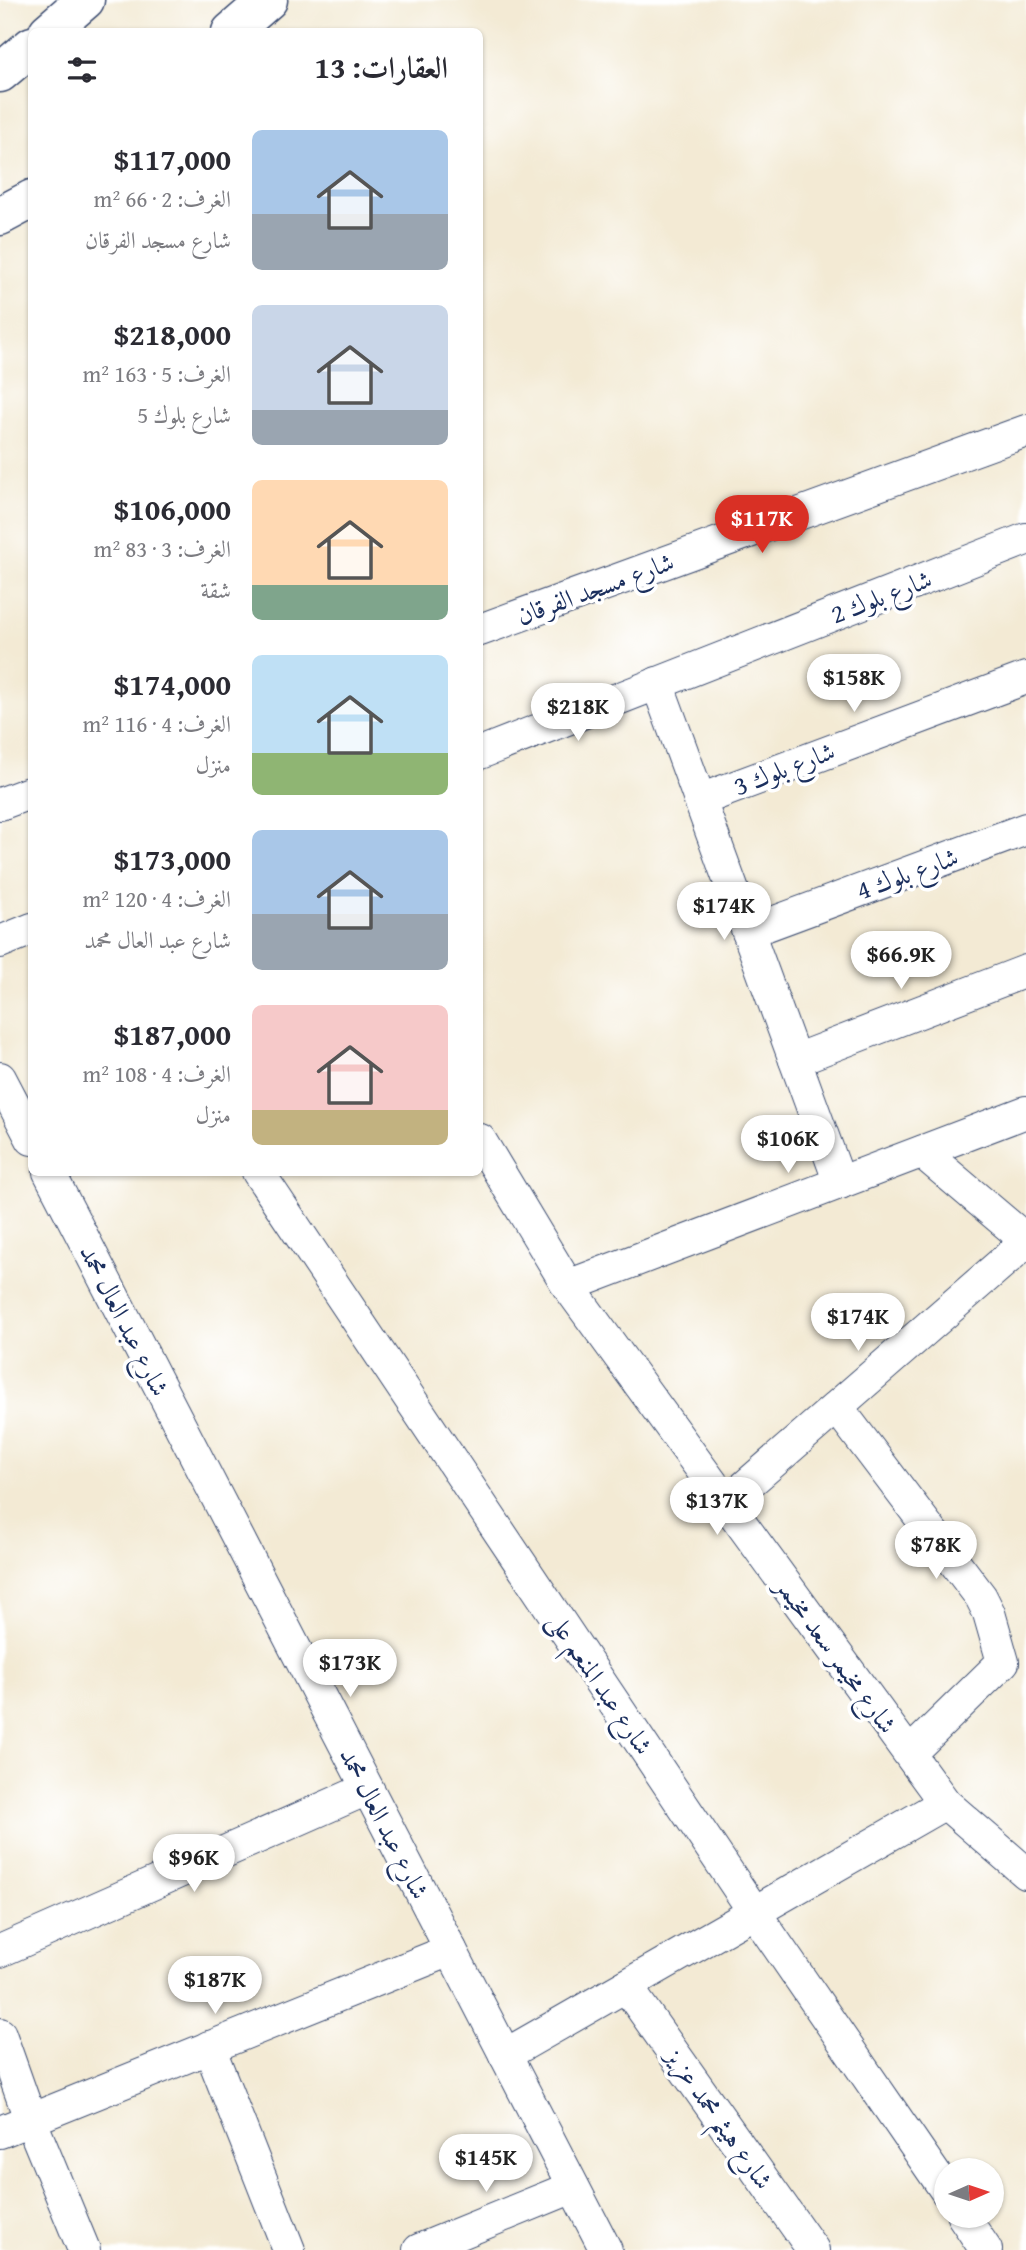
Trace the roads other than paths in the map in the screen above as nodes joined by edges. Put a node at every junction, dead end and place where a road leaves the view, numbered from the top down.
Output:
1 (85, 0) edge
2 (268, 0) edge
3 (53, 28) edge
4 (236, 28) edge
5 (28, 49) edge
6 (0, 73) edge
7 (28, 201) edge
8 (28, 202) edge
9 (0, 216) edge
10 (0, 226) edge
11 (1026, 431) edge
12 (1026, 539) edge
13 (483, 629) edge
14 (1026, 678) edge
15 (657, 683) junction
16 (483, 752) edge
17 (28, 794) edge
18 (700, 800) junction
19 (0, 804) edge
20 (1026, 829) edge
21 (28, 931) edge
22 (748, 932) junction
23 (0, 942) edge
24 (1026, 971) edge
25 (795, 1060) junction
26 (0, 1078) edge
27 (1026, 1112) edge
28 (28, 1131) edge
29 (483, 1145) edge
30 (922, 1152) junction
31 (51, 1176) edge
32 (261, 1176) edge
33 (840, 1183) junction
34 (1026, 1241) edge
35 (568, 1286) junction
36 (837, 1407) junction
37 (725, 1504) junction
38 (1014, 1658) edge
39 (910, 1753) junction
40 (367, 1789) junction
41 (945, 1803) junction
42 (1026, 1873) edge
43 (755, 1913) junction
44 (451, 1950) junction
45 (0, 1951) edge
46 (626, 1986) junction
47 (0, 2034) edge
48 (209, 2047) junction
49 (505, 2055) junction
50 (30, 2119) junction
51 (0, 2132) edge
52 (934, 2174) edge
53 (573, 2187) junction
54 (970, 2228) edge
55 (84, 2250) edge
56 (289, 2250) edge
57 (419, 2250) edge
58 (606, 2250) edge
59 (813, 2250) edge
60 (986, 2250) edge

1 - 3 main road
2 - 4 main road
5 - 6 main road
7 - 9 main road
8 - 10 street
11 - 13 street, شارع مسجد الفرقان
12 - 15 street, شارع بلوك 2
14 - 18 street, شارع بلوك 3
15 - 16 street, شارع بلوك 2
15 - 18 street
17 - 19 street
18 - 22 street
20 - 22 street, شارع بلوك 4
21 - 23 street
22 - 25 street
24 - 25 street
25 - 33 street
26 - 28 street
27 - 30 street
29 - 35 street, شارع مخيمر سعد مخيمر
30 - 33 street
30 - 34 street
31 - 40 street, شارع عبد العال محمد
32 - 43 street, شارع عبد المنعم على
33 - 35 street
34 - 36 street
35 - 37 street, شارع مخيمر سعد مخيمر
36 - 37 street
36 - 38 street
37 - 39 street, شارع مخيمر سعد مخيمر
38 - 39 street
39 - 41 street, شارع مخيمر سعد مخيمر
40 - 44 street, شارع عبد العال محمد
40 - 45 street
41 - 42 street, شارع مخيمر سعد مخيمر
41 - 43 street
43 - 46 street
43 - 52 street, شارع عبد المنعم على
44 - 48 street
44 - 49 street, شارع عبد العال محمد
46 - 49 street
46 - 59 street, شارع هيثم محمد عزيز
47 - 50 street
48 - 50 street
48 - 56 street
49 - 53 street, شارع عبد العال محمد
50 - 51 street
50 - 55 street
53 - 57 street
53 - 58 street, شارع عبد العال محمد
54 - 60 street

